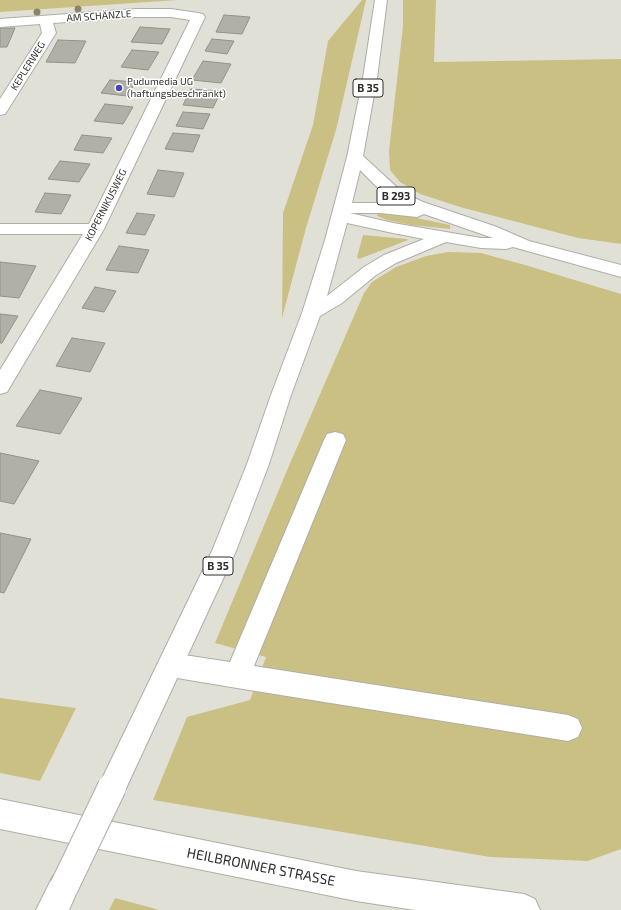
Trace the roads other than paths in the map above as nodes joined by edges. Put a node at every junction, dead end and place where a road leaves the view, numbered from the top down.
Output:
1 (381, 0) edge
2 (198, 17) joint
3 (46, 19) junction
4 (0, 23) edge
5 (0, 111) edge
6 (355, 157) junction
7 (341, 212) junction
8 (448, 217) junction
9 (0, 229) edge
10 (95, 229) junction
11 (446, 236) junction
12 (523, 244) junction
13 (621, 257) edge
14 (577, 258) junction
15 (621, 271) edge
16 (312, 313) junction
17 (0, 387) edge
18 (335, 440) dead end
19 (171, 665) junction
20 (237, 676) junction
21 (568, 728) dead end
22 (0, 814) edge
23 (58, 899) edge
24 (524, 910) edge

1 - 6 main road, B 35
2 - 3 main road, AM SCHÄNZLE
2 - 10 main road, KOPERNIKUSWEG
3 - 4 main road, AM SCHÄNZLE
3 - 5 main road, KEPLERWEG
6 - 7 main road, B 35
6 - 8 main road, B 293
7 - 8 main road
7 - 11 main road, B 293
7 - 16 main road, B 35
8 - 12 main road, B 293
9 - 10 main road
10 - 17 main road, KOPERNIKUSWEG
11 - 12 main road, B 293
11 - 16 main road
12 - 14 main road, B 293
13 - 14 main road, B 293
14 - 15 main road, B 293
16 - 19 main road, B 35
18 - 20 main road
19 - 20 main road
19 - 23 main road, B 35, bridge
20 - 21 main road
22 - 24 main road, HEILBRONNER STRASSE

